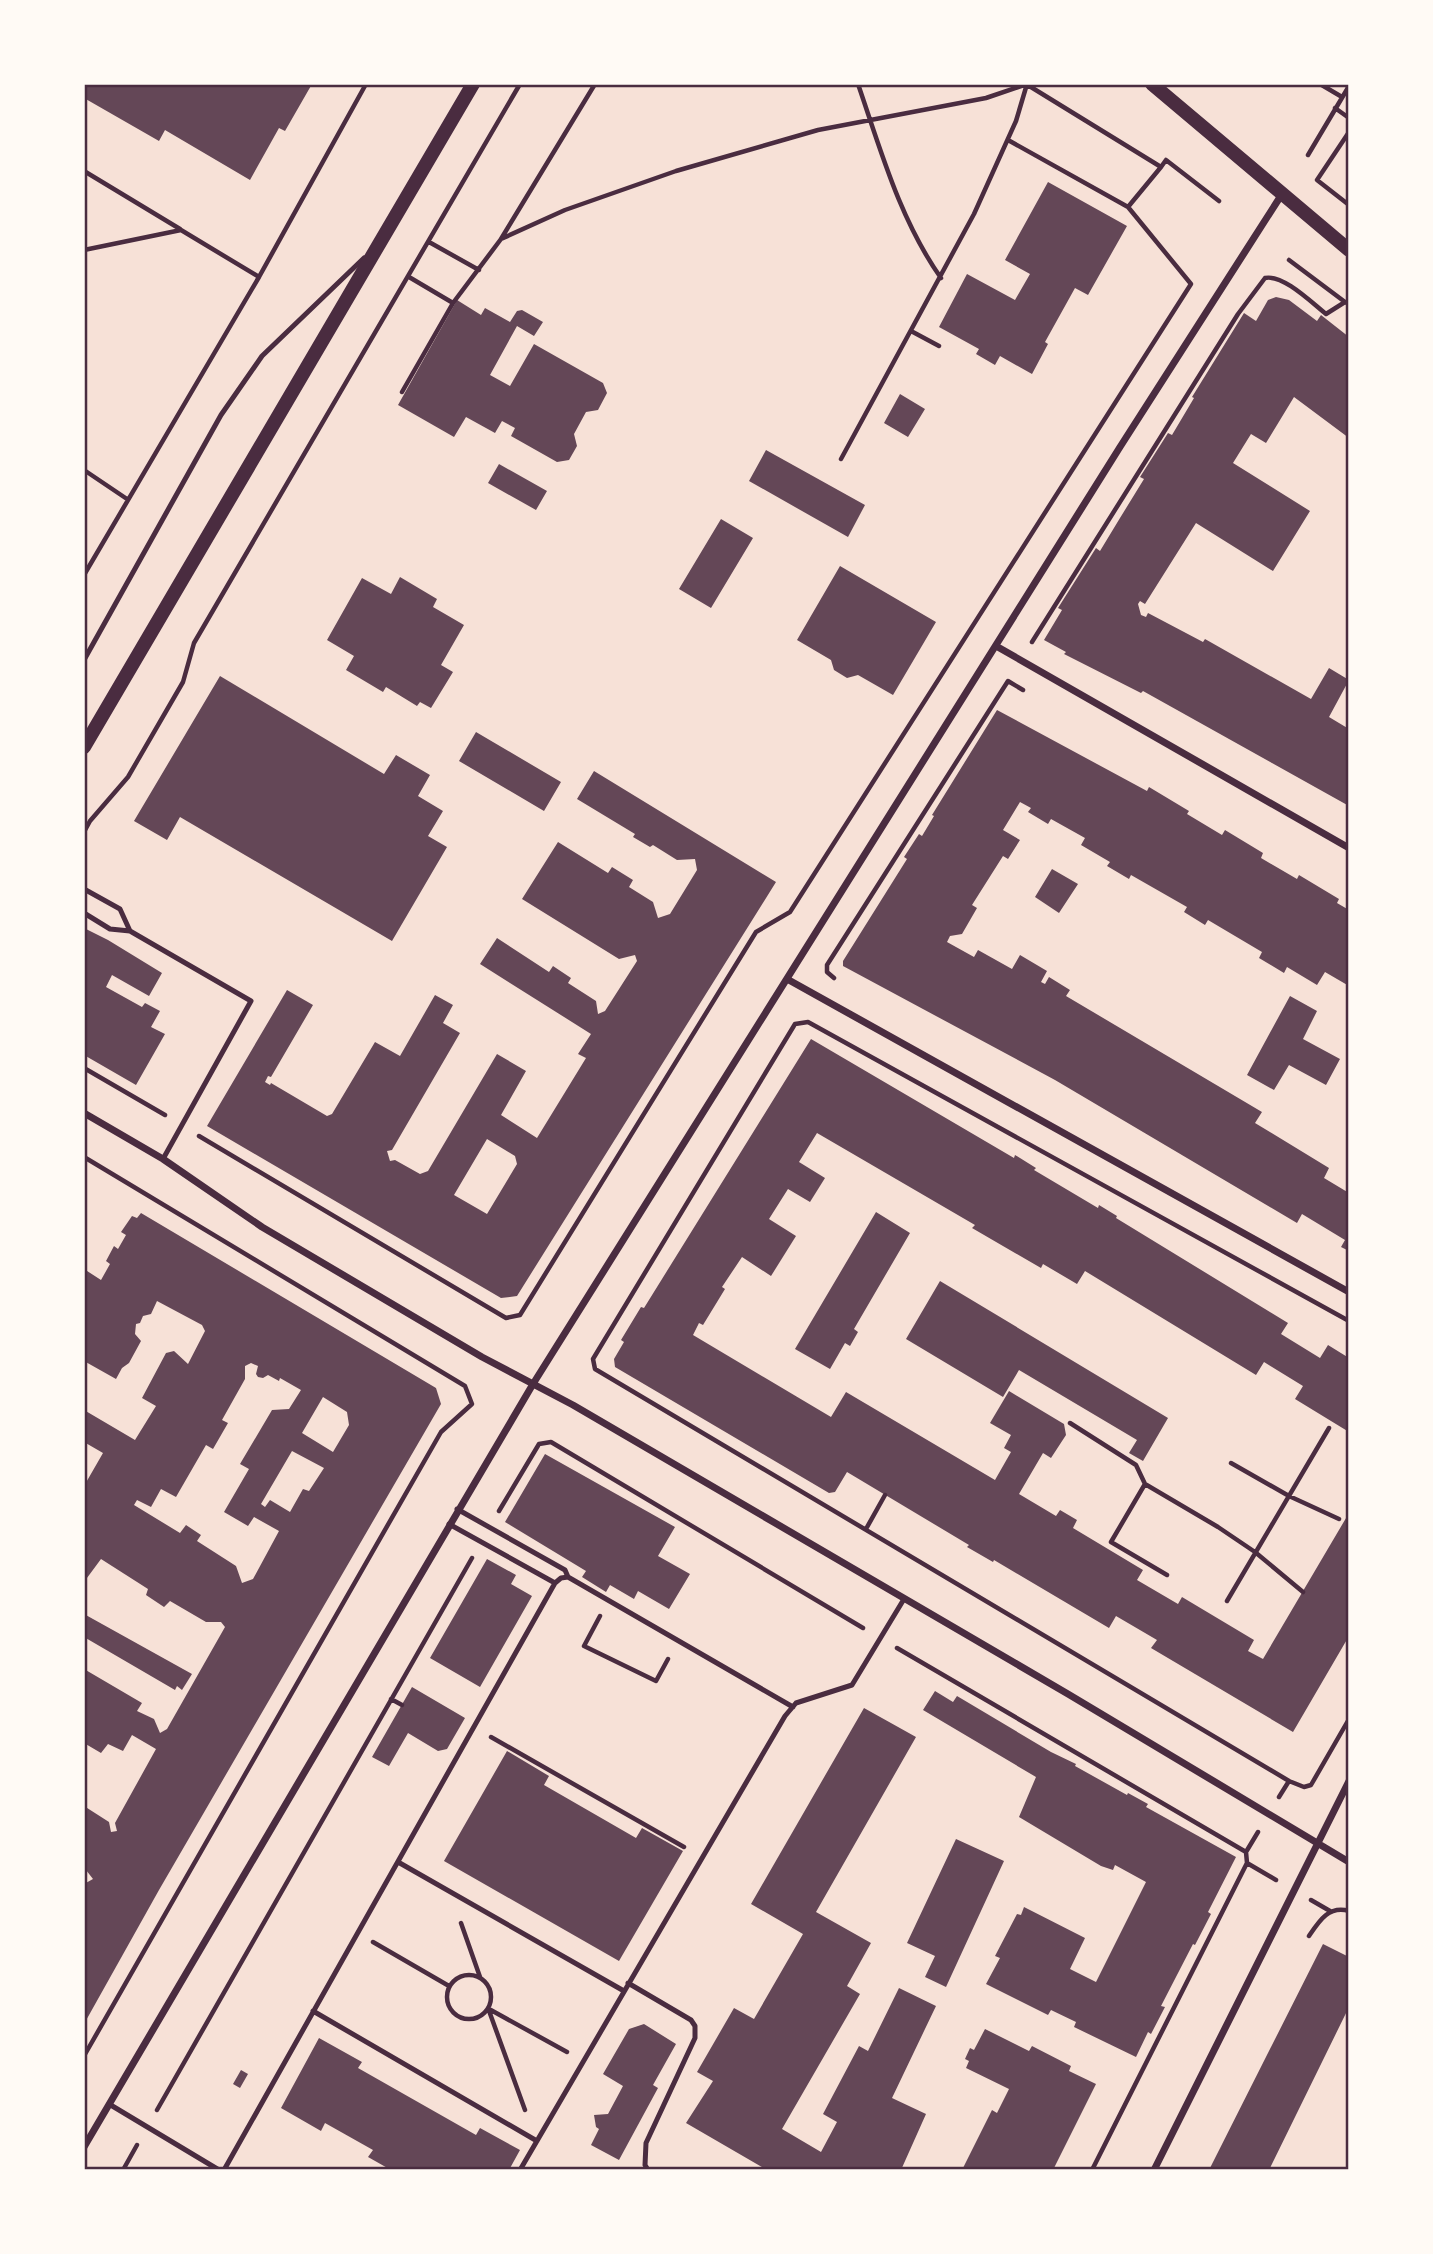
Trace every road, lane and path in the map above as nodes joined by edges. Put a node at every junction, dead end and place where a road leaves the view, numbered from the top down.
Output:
1 (366, 84) edge
2 (473, 84) edge
3 (520, 84) edge
4 (595, 84) edge
5 (858, 84) edge
6 (1027, 84) edge
7 (1152, 84) edge
8 (1320, 84) edge
9 (1349, 86) edge
10 (1342, 97) junction
11 (1335, 108) junction
12 (1349, 118) edge
13 (870, 120) junction
14 (1349, 132) edge
15 (1008, 140) junction
16 (1308, 155) dead end
17 (1161, 167) junction
18 (84, 171) edge
19 (1282, 194) junction
20 (1219, 201) dead end
21 (1349, 205) edge
22 (1128, 206) junction
23 (181, 230) junction
24 (501, 239) junction
25 (429, 242) junction
26 (379, 244) junction
27 (84, 250) edge
28 (1349, 250) edge
29 (1289, 260) dead end
30 (479, 270) junction
31 (259, 277) junction
32 (409, 277) junction
33 (941, 278) junction
34 (453, 303) junction
35 (1347, 303) edge
36 (911, 331) junction
37 (939, 346) dead end
38 (402, 392) dead end
39 (841, 459) dead end
40 (84, 470) edge
41 (127, 499) junction
42 (84, 575) edge
43 (1030, 644) dead end
44 (996, 646) junction
45 (84, 660) edge
46 (1031, 695) dead end
47 (84, 747) edge
48 (84, 832) edge
49 (1349, 848) edge
50 (84, 888) edge
51 (84, 913) edge
52 (131, 931) junction
53 (787, 979) junction
54 (844, 983) dead end
55 (84, 1068) edge
56 (84, 1113) edge
57 (182, 1126) junction
58 (84, 1157) edge
59 (163, 1159) junction
60 (1349, 1292) edge
61 (1349, 1321) edge
62 (533, 1384) junction
63 (1070, 1423) dead end
64 (1329, 1428) dead end
65 (1231, 1463) dead end
66 (1145, 1485) junction
67 (885, 1495) dead end
68 (1289, 1496) junction
69 (457, 1509) junction
70 (1339, 1519) dead end
71 (449, 1524) junction
72 (489, 1527) junction
73 (866, 1529) junction
74 (480, 1542) junction
75 (1255, 1552) junction
76 (1167, 1575) dead end
77 (568, 1577) junction
78 (555, 1583) junction
79 (1303, 1592) dead end
80 (904, 1599) junction
81 (609, 1600) junction
82 (1227, 1601) dead end
83 (880, 1638) junction
84 (678, 1640) junction
85 (391, 1699) junction
86 (402, 1705) dead end
87 (793, 1707) junction
88 (1349, 1719) edge
89 (474, 1727) junction
90 (1349, 1781) edge
91 (1317, 1842) junction
92 (694, 1853) dead end
93 (1349, 1861) edge
94 (398, 1862) junction
95 (450, 1891) junction
96 (1349, 1911) edge
97 (357, 1933) junction
98 (1309, 1936) dead end
99 (480, 1978) junction
100 (628, 1983) junction
101 (449, 1986) junction
102 (624, 1991) junction
103 (488, 2008) junction
104 (313, 2011) junction
105 (84, 2056) edge
106 (583, 2061) junction
107 (109, 2105) junction
108 (147, 2127) junction
109 (537, 2141) junction
110 (84, 2147) edge
111 (123, 2170) edge
112 (219, 2170) edge
113 (224, 2170) edge
114 (520, 2170) edge
115 (648, 2170) edge
116 (1092, 2170) edge
117 (1154, 2170) edge

1 - 31 path
2 - 26 main road
3 - 25 path
4 - 24 path
5 - 13 path
6 - 13 path
6 - 15 path
6 - 17 path
7 - 19 main road
8 - 10 path
9 - 10 path
10 - 11 path
11 - 12 path
11 - 16 path
13 - 24 path
13 - 33 path
14 - 21 path
15 - 22 path
15 - 33 path
17 - 20 path
17 - 22 path
18 - 23 path
19 - 28 main road
19 - 44 street
22 - 57 path
23 - 27 path
23 - 31 path
24 - 30 path
25 - 30 path
25 - 32 path
26 - 45 lane
26 - 47 main road
29 - 35 path
30 - 34 path
31 - 41 path
32 - 34 path
32 - 48 path
33 - 36 path
34 - 38 path
35 - 43 path
36 - 37 path
36 - 39 path
40 - 41 path
41 - 42 path
44 - 49 street
44 - 53 street
46 - 54 path
50 - 52 lane
51 - 52 lane
52 - 57 lane
53 - 60 street
53 - 62 street
55 - 57 path
56 - 59 street
57 - 59 lane
58 - 105 path
59 - 62 street
61 - 73 path
62 - 69 street
62 - 80 street
63 - 66 path
64 - 68 path
65 - 68 path
66 - 75 path
66 - 76 path
67 - 73 path
68 - 70 path
68 - 75 path
69 - 71 street
69 - 72 lane
71 - 74 lane
71 - 107 street
72 - 77 lane
72 - 83 path
73 - 88 path
74 - 78 lane
74 - 85 path
75 - 79 path
75 - 82 path
77 - 78 lane
77 - 81 lane
78 - 89 lane
80 - 83 lane
80 - 91 street
81 - 84 lane
81 - 84 path
83 - 87 lane
83 - 116 path
84 - 87 lane
85 - 86 path
85 - 108 path
87 - 100 lane
89 - 92 path
89 - 94 lane
90 - 91 street
91 - 93 street
91 - 117 street
94 - 95 lane
94 - 97 lane
95 - 99 path
95 - 102 lane
96 - 98 path
97 - 101 path
97 - 104 lane
99 - 101 path
99 - 103 path
100 - 102 lane
100 - 115 lane
101 - 103 path
102 - 106 lane
103 - 106 path
103 - 109 path
104 - 109 lane
104 - 113 lane
106 - 109 lane
107 - 108 lane
107 - 110 street
108 - 111 path
108 - 112 lane
109 - 114 lane

